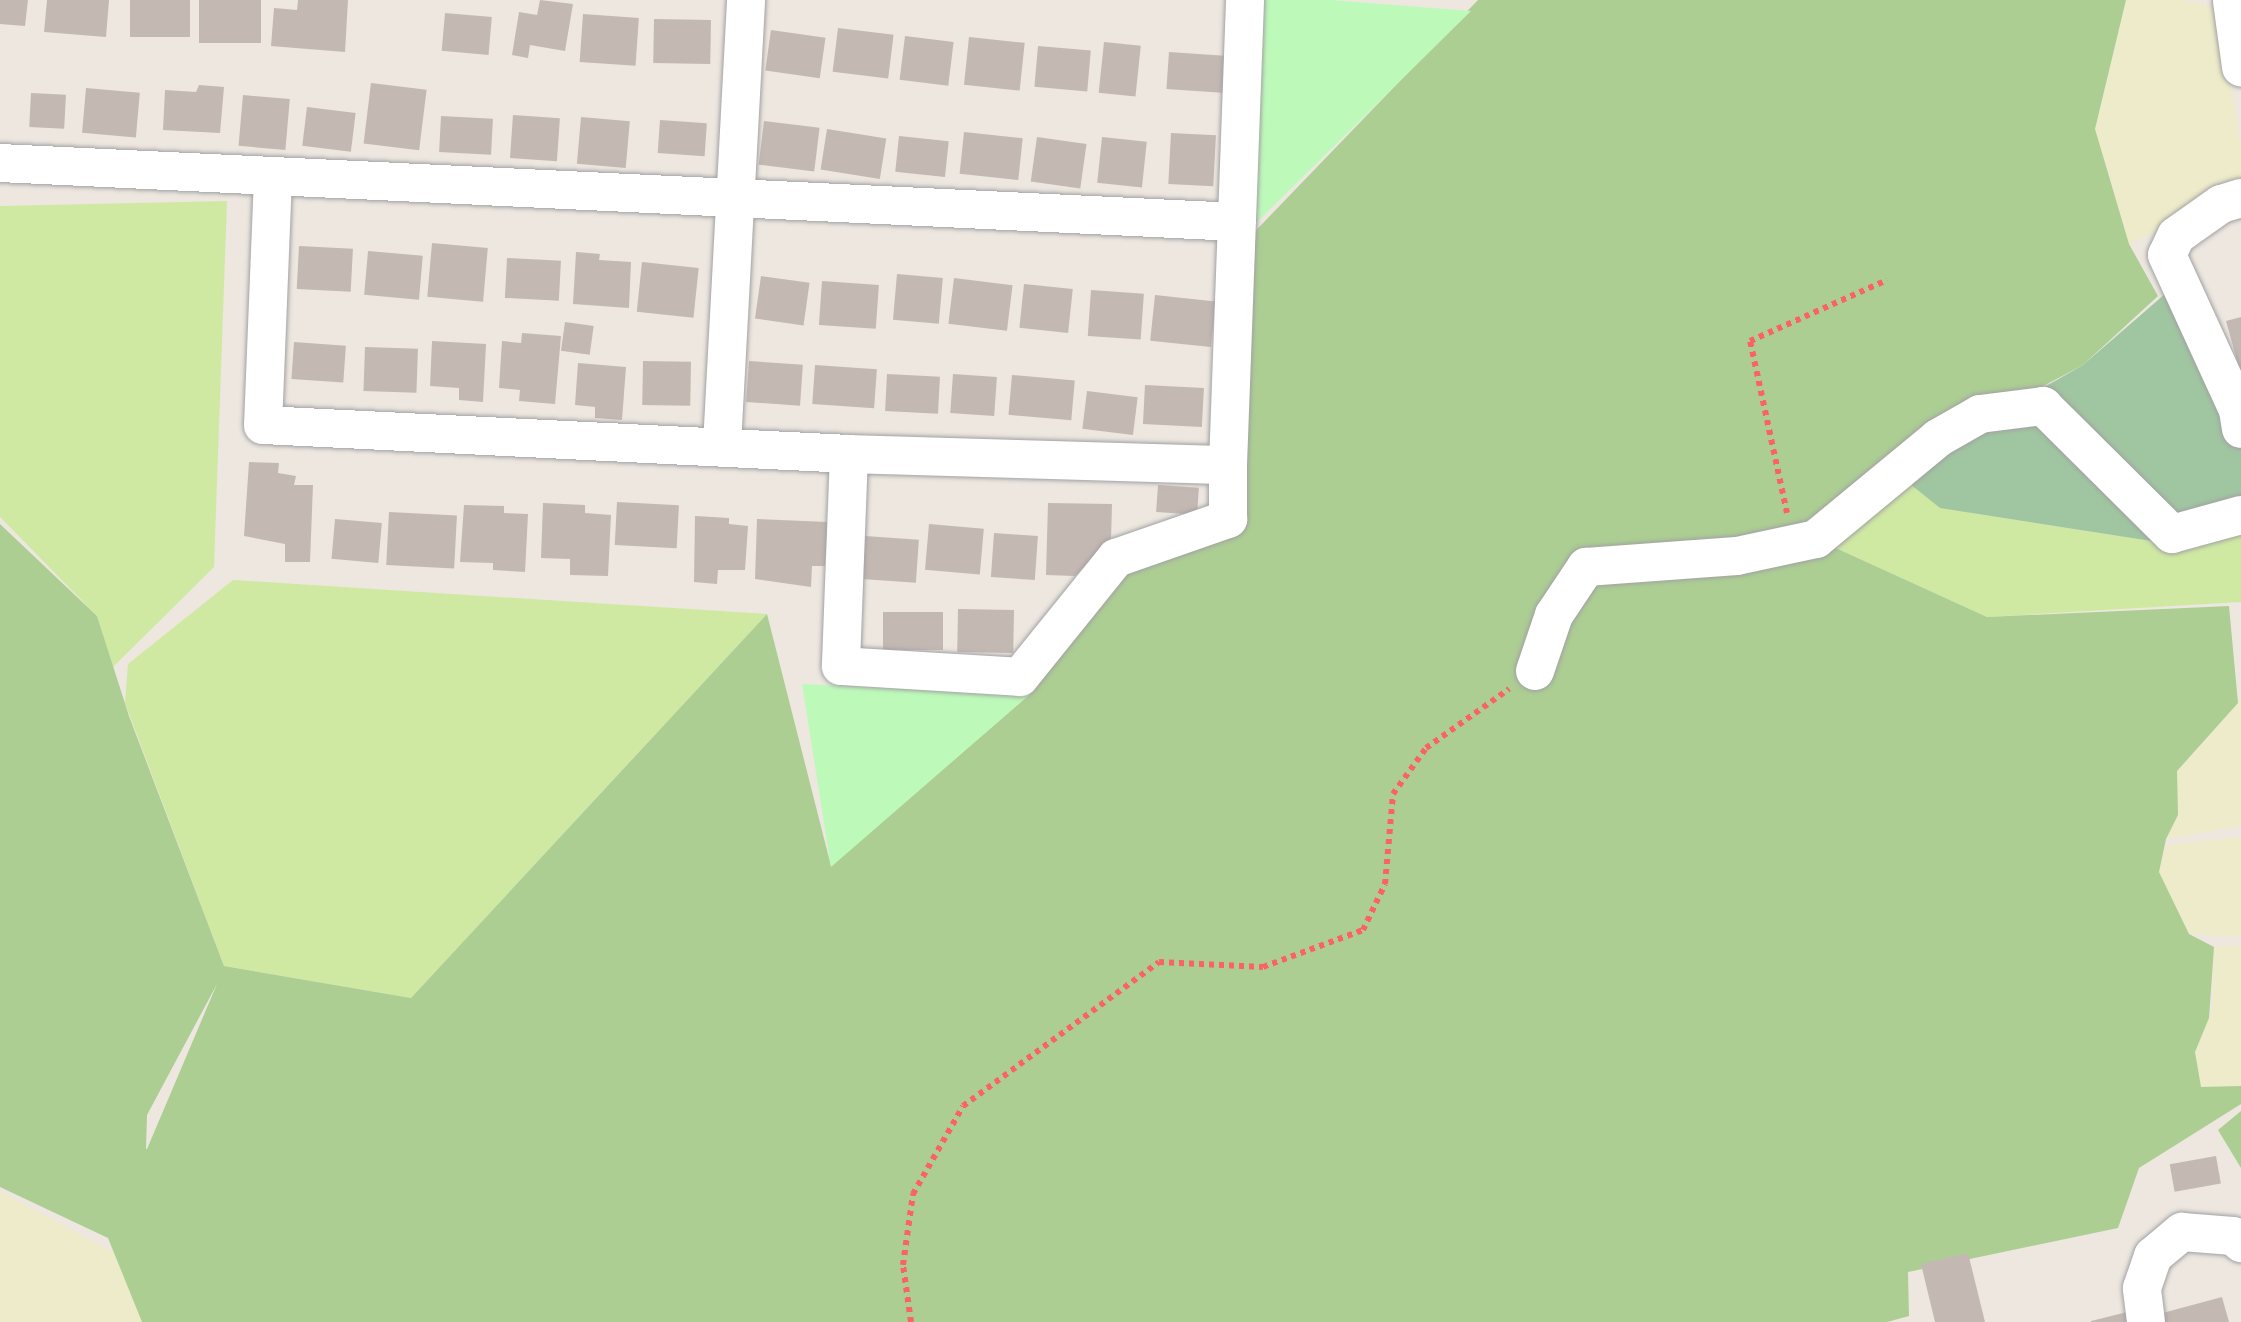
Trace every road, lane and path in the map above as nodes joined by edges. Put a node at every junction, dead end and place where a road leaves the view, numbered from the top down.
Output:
1 (746, 0) edge
2 (1245, 0) edge
3 (2232, 1) edge
4 (2241, 67) edge
5 (0, 164) edge
6 (272, 176) junction
7 (737, 197) junction
8 (2241, 198) edge
9 (1237, 222) junction
10 (1887, 280) dead end
11 (2241, 429) edge
12 (722, 444) junction
13 (850, 454) junction
14 (1228, 465) junction
15 (2241, 515) edge
16 (1793, 544) junction
17 (1534, 671) joint
18 (2241, 1243) edge
19 (911, 1322) edge
20 (2146, 1322) edge

1 - 7 street
2 - 9 street
3 - 4 street
5 - 6 street
6 - 7 street
6 - 12 street
7 - 9 street
7 - 12 street
8 - 11 street
9 - 14 street
10 - 16 path
12 - 13 street
13 - 14 street
13 - 14 street
15 - 16 street
16 - 17 street
17 - 19 path
18 - 20 street

